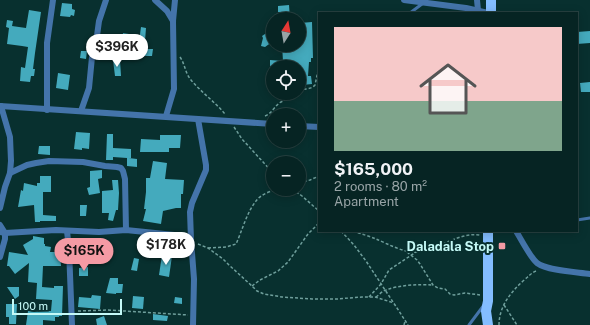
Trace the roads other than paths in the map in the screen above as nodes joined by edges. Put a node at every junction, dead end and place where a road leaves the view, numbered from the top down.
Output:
1 (53, 0) edge
2 (106, 0) edge
3 (155, 0) edge
4 (175, 0) edge
5 (404, 0) edge
6 (478, 0) edge
7 (491, 0) edge
8 (423, 2) junction
9 (478, 10) junction
10 (411, 12) edge
11 (485, 12) edge
12 (492, 12) edge
13 (173, 21) junction
14 (0, 106) edge
15 (47, 110) junction
16 (81, 111) junction
17 (166, 116) junction
18 (198, 119) junction
19 (266, 123) edge
20 (306, 126) edge
21 (318, 127) edge
22 (10, 173) junction
23 (0, 208) edge
24 (590, 218) edge
25 (578, 220) edge
26 (0, 225) edge
27 (126, 230) junction
28 (66, 231) junction
29 (2, 232) edge
30 (517, 232) edge
31 (488, 234) edge
32 (191, 240) junction
33 (0, 257) edge
34 (590, 274) edge
35 (488, 298) junction
36 (72, 325) edge
37 (193, 325) edge
38 (469, 325) edge
39 (488, 325) edge

1 - 15 street
2 - 16 street
3 - 13 street
4 - 13 street
5 - 8 street
6 - 9 street
7 - 12 main road
8 - 9 street
8 - 10 lane
9 - 11 street
13 - 17 street
14 - 15 street
14 - 22 street
15 - 16 street
16 - 17 street
17 - 18 street
18 - 19 street
18 - 32 street
20 - 21 street
22 - 23 street
22 - 27 street
24 - 25 lane
26 - 29 street
27 - 28 street
27 - 32 street
28 - 29 street
28 - 36 street
29 - 33 street
30 - 34 street
31 - 35 main road
32 - 37 street
35 - 38 lane
35 - 39 main road

